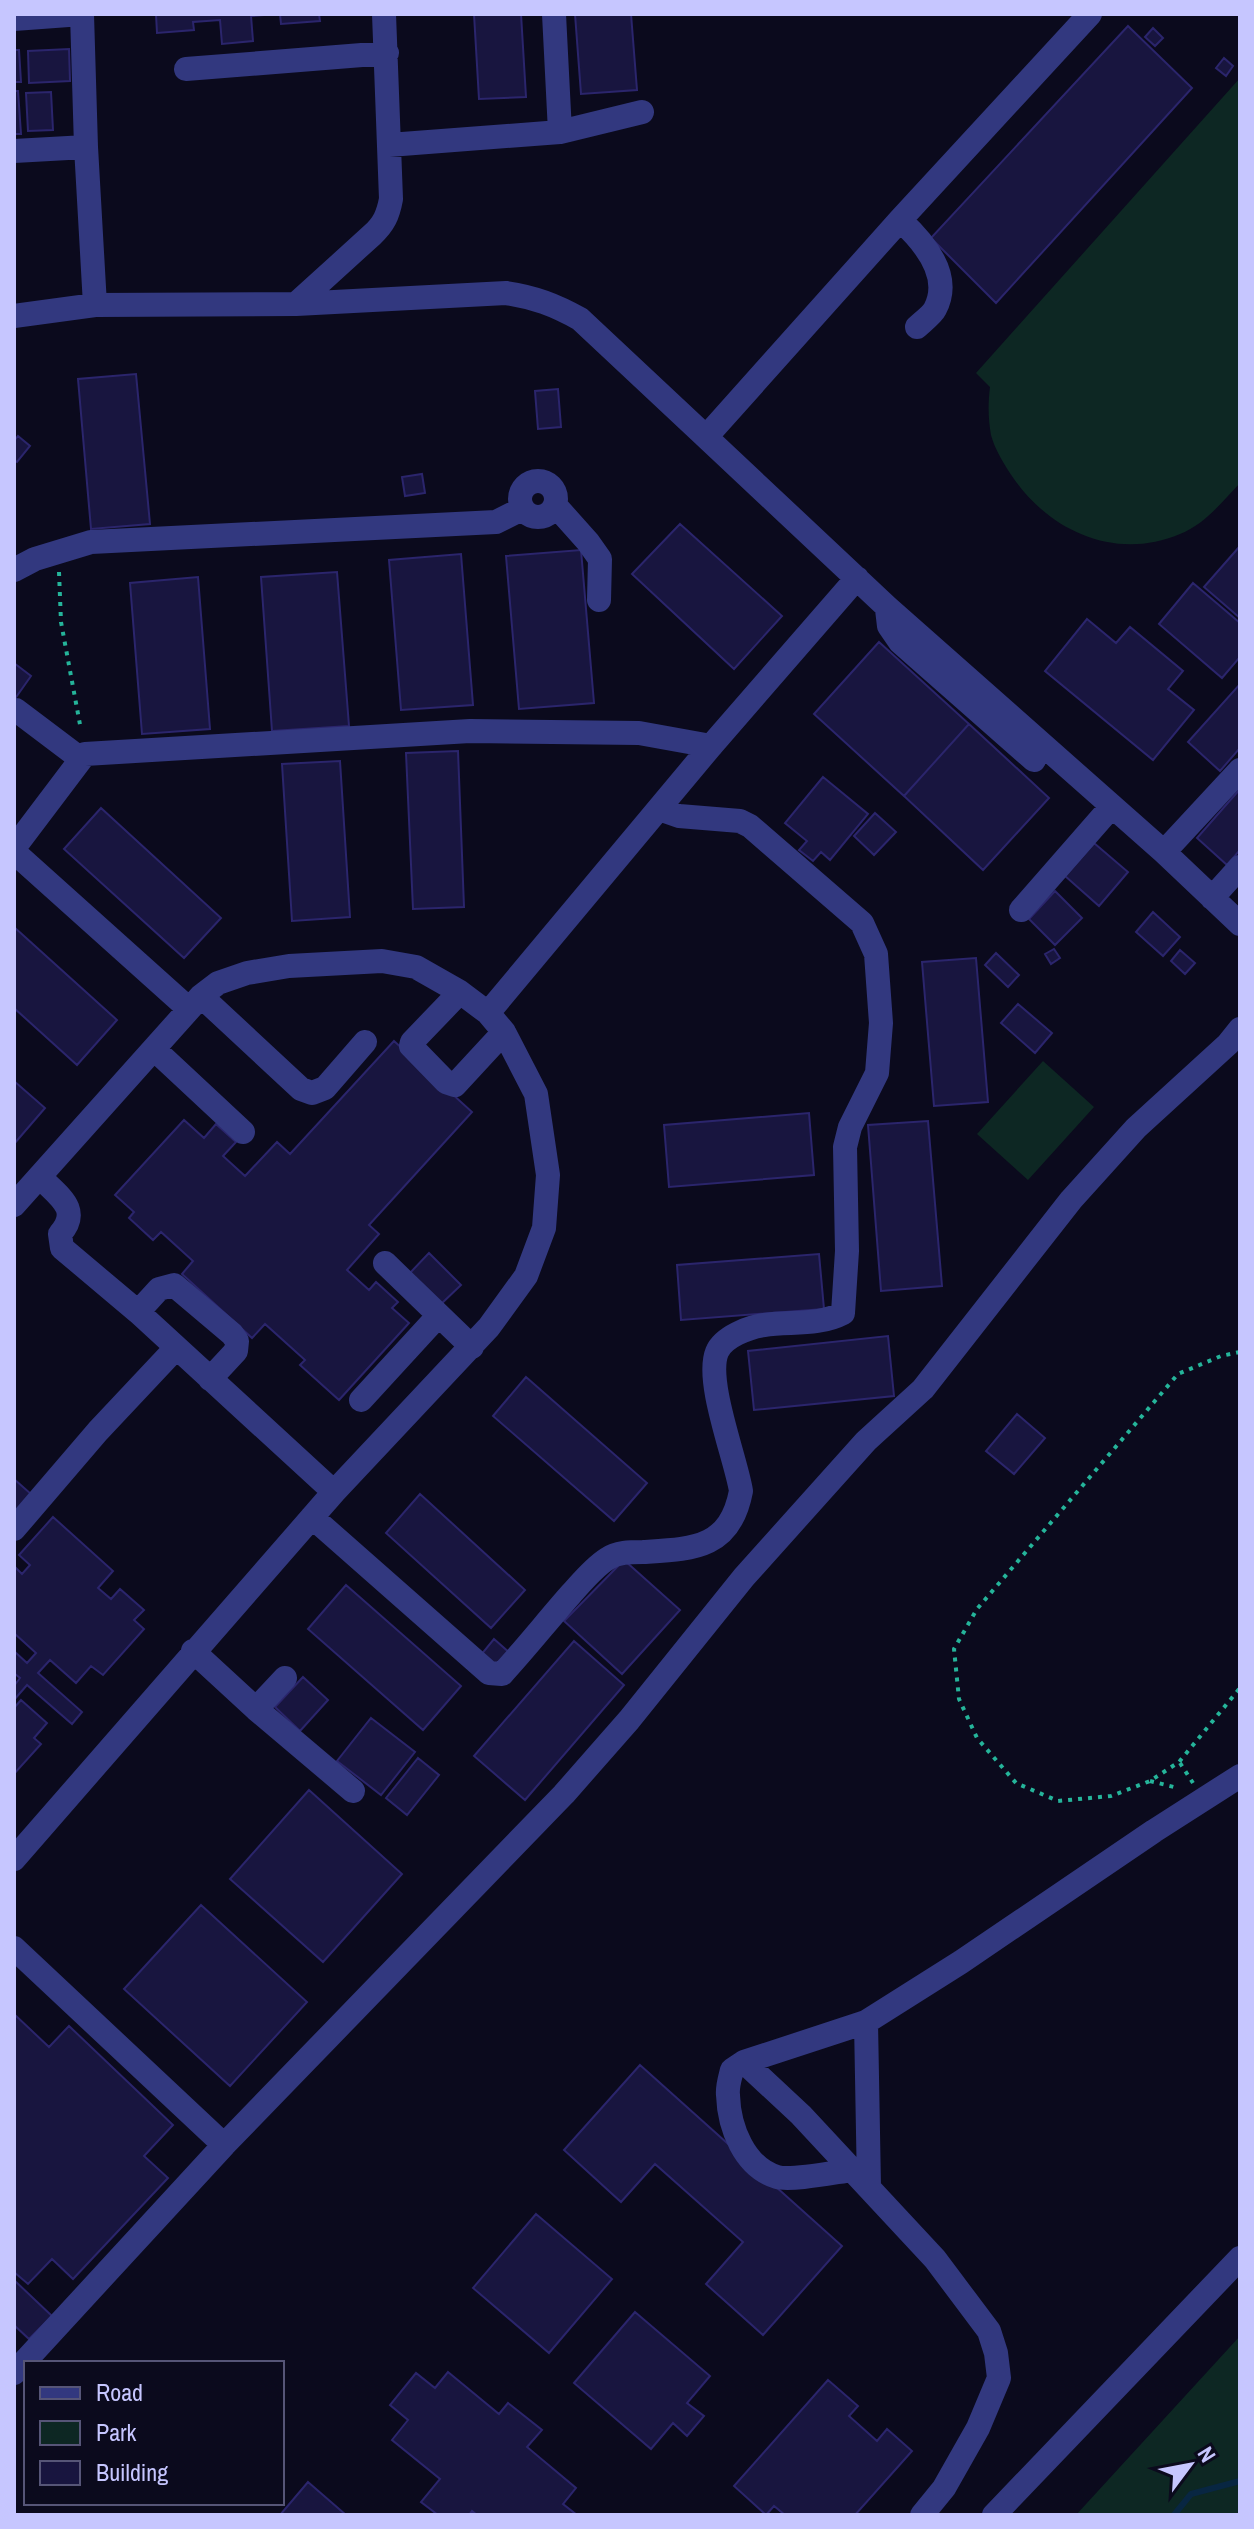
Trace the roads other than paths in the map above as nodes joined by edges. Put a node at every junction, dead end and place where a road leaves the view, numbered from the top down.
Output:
1 (82, 14) edge
2 (384, 14) edge
3 (554, 14) edge
4 (1090, 14) edge
5 (14, 19) edge
6 (387, 53) junction
7 (186, 69) dead end
8 (642, 112) dead end
9 (560, 132) junction
10 (389, 145) junction
11 (86, 147) junction
12 (14, 151) edge
13 (900, 220) junction
14 (296, 304) junction
15 (95, 305) junction
16 (14, 316) edge
17 (917, 327) dead end
18 (706, 437) junction
19 (14, 570) edge
20 (857, 578) junction
21 (599, 600) dead end
22 (887, 607) junction
23 (16, 710) dead end
24 (711, 746) junction
25 (83, 756) junction
26 (1034, 760) dead end
27 (1240, 770) edge
28 (1112, 806) junction
29 (659, 809) junction
30 (14, 850) edge
31 (1164, 852) junction
32 (1240, 867) edge
33 (1212, 898) junction
34 (1021, 910) dead end
35 (1240, 924) edge
36 (460, 992) junction
37 (195, 1002) junction
38 (488, 1013) junction
39 (1240, 1029) edge
40 (504, 1032) junction
41 (365, 1042) dead end
42 (154, 1049) junction
43 (243, 1132) dead end
44 (23, 1190) edge
45 (385, 1263) dead end
46 (138, 1312) junction
47 (439, 1315) junction
48 (472, 1347) junction
49 (176, 1348) junction
50 (210, 1379) junction
51 (361, 1400) dead end
52 (334, 1492) junction
53 (312, 1517) junction
54 (14, 1529) edge
55 (193, 1651) junction
56 (285, 1678) dead end
57 (256, 1709) junction
58 (1240, 1776) edge
59 (353, 1791) dead end
60 (14, 1859) edge
61 (16, 1952) edge
62 (866, 2022) junction
63 (744, 2062) junction
64 (224, 2145) junction
65 (861, 2178) junction
66 (1240, 2258) edge
67 (25, 2361) edge
68 (922, 2515) edge
69 (994, 2515) edge

1 - 5 street
1 - 11 street
2 - 6 street
3 - 9 street
4 - 13 street
6 - 7 street
6 - 10 street
8 - 9 street
9 - 10 street
10 - 14 street
11 - 12 street
11 - 15 street
13 - 17 street
13 - 18 street
14 - 15 street
14 - 18 street
15 - 16 street
18 - 20 street
19 - 21 street
20 - 22 street
20 - 24 street
22 - 26 street
22 - 28 street
23 - 25 street
24 - 25 street
24 - 29 street
25 - 30 street
27 - 31 street
28 - 31 street
28 - 34 street
29 - 38 street
29 - 53 street
30 - 37 street
31 - 33 street
32 - 33 street
33 - 35 street
36 - 37 street
36 - 38 street
36 - 40 street
37 - 41 street
37 - 42 street
38 - 40 street
39 - 64 street
40 - 48 street
42 - 43 street
42 - 44 street
44 - 46 street
45 - 47 street
46 - 49 street
46 - 50 street
47 - 48 street
47 - 51 street
48 - 52 street
49 - 50 street
49 - 54 street
50 - 52 street
52 - 53 street
53 - 55 street
55 - 57 street
55 - 60 street
56 - 57 street
57 - 59 street
58 - 62 street
61 - 64 street
62 - 63 street
62 - 65 street
63 - 65 street
63 - 65 street
64 - 67 street
65 - 68 street
66 - 69 street

